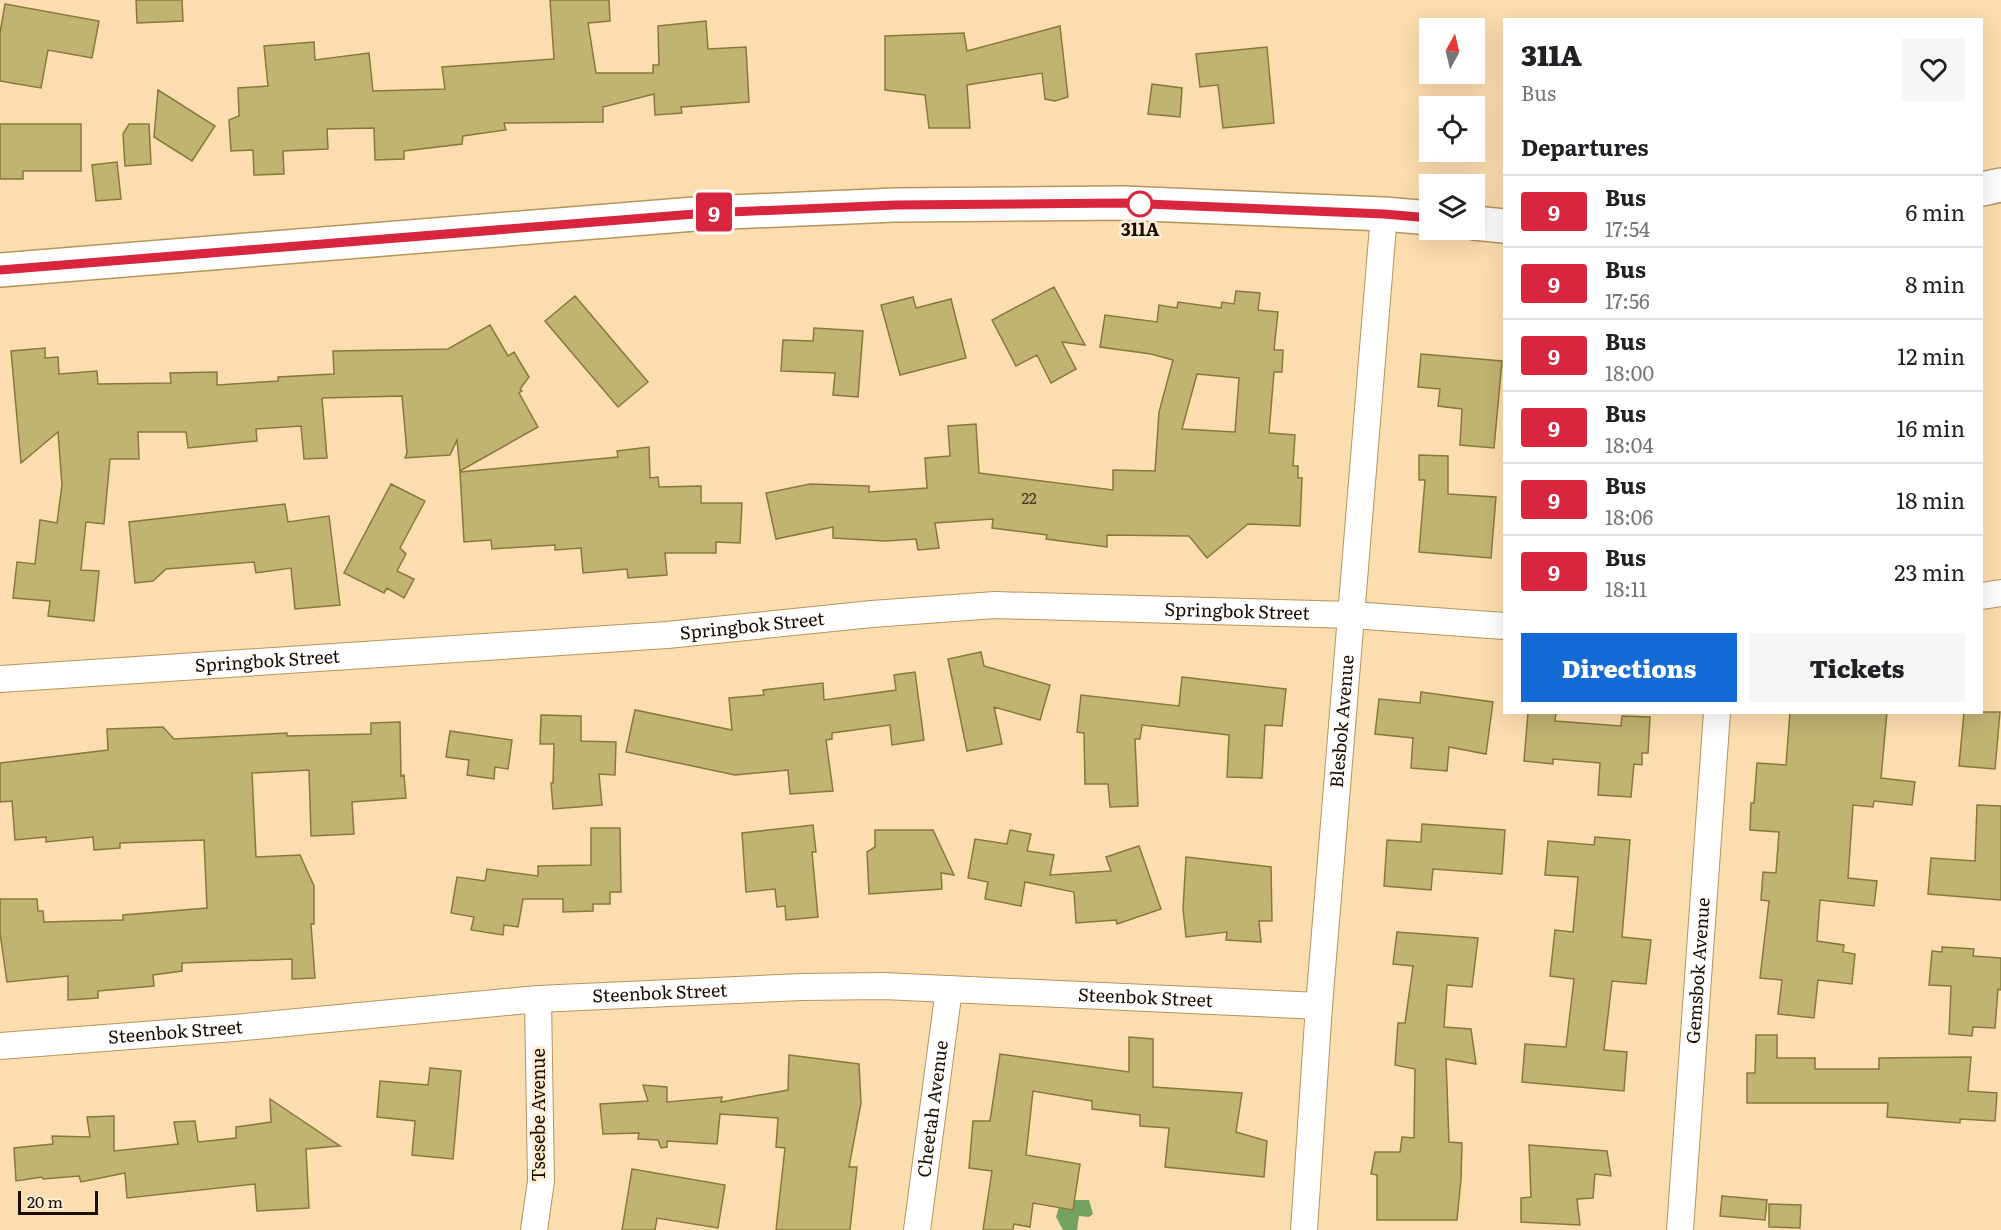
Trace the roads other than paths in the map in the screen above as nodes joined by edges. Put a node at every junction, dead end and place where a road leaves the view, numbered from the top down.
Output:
1 (2001, 185) edge
2 (1983, 189) edge
3 (1384, 214) junction
4 (1419, 217) edge
5 (1485, 224) edge
6 (1503, 226) edge
7 (0, 270) edge
8 (2001, 593) edge
9 (1983, 596) edge
10 (1352, 615) junction
11 (1503, 626) edge
12 (0, 678) edge
13 (1717, 714) edge
14 (949, 989) junction
15 (538, 999) junction
16 (1319, 1006) junction
17 (0, 1046) edge
18 (534, 1230) edge
19 (917, 1230) edge
20 (1304, 1230) edge
21 (1680, 1230) edge

1 - 2 main road
3 - 4 main road
3 - 7 main road
3 - 10 street, Blesbok Avenue
5 - 6 main road
8 - 9 street
10 - 11 street, Springbok Street
10 - 12 street, Springbok Street
10 - 16 street, Blesbok Avenue
13 - 21 street, Gemsbok Avenue
14 - 15 street, Steenbok Street
14 - 16 street, Steenbok Street
14 - 19 street, Cheetah Avenue
15 - 17 street, Steenbok Street
15 - 18 street, Tsesebe Avenue
16 - 20 street, Blesbok Avenue

